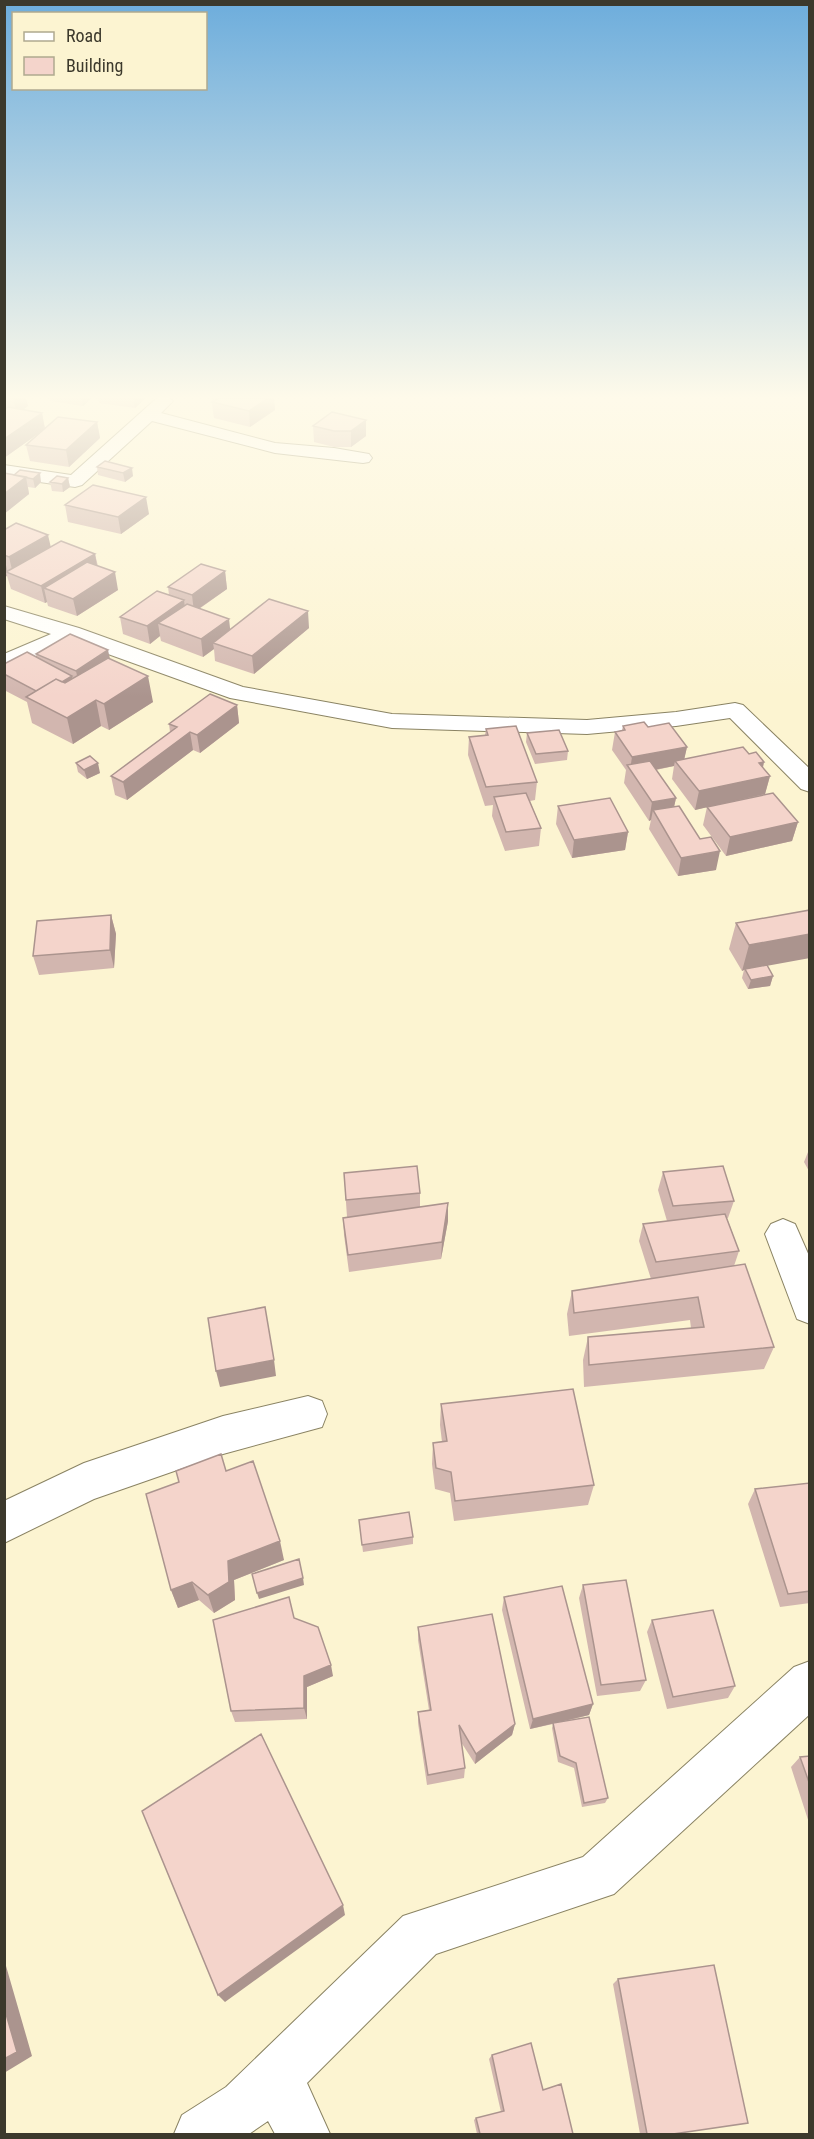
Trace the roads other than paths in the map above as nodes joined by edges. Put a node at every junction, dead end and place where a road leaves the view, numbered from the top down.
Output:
1 (4, 612) edge
2 (71, 633) junction
3 (4, 662) edge
4 (810, 784) edge
5 (783, 1234) dead end
6 (810, 1308) edge
7 (308, 1414) dead end
8 (4, 1523) edge
9 (810, 1683) edge
10 (275, 2076) junction
11 (201, 2134) edge
12 (303, 2134) edge

1 - 2 street
2 - 3 street
2 - 4 street
5 - 6 street
7 - 8 street
9 - 10 street
10 - 11 street
10 - 12 street

